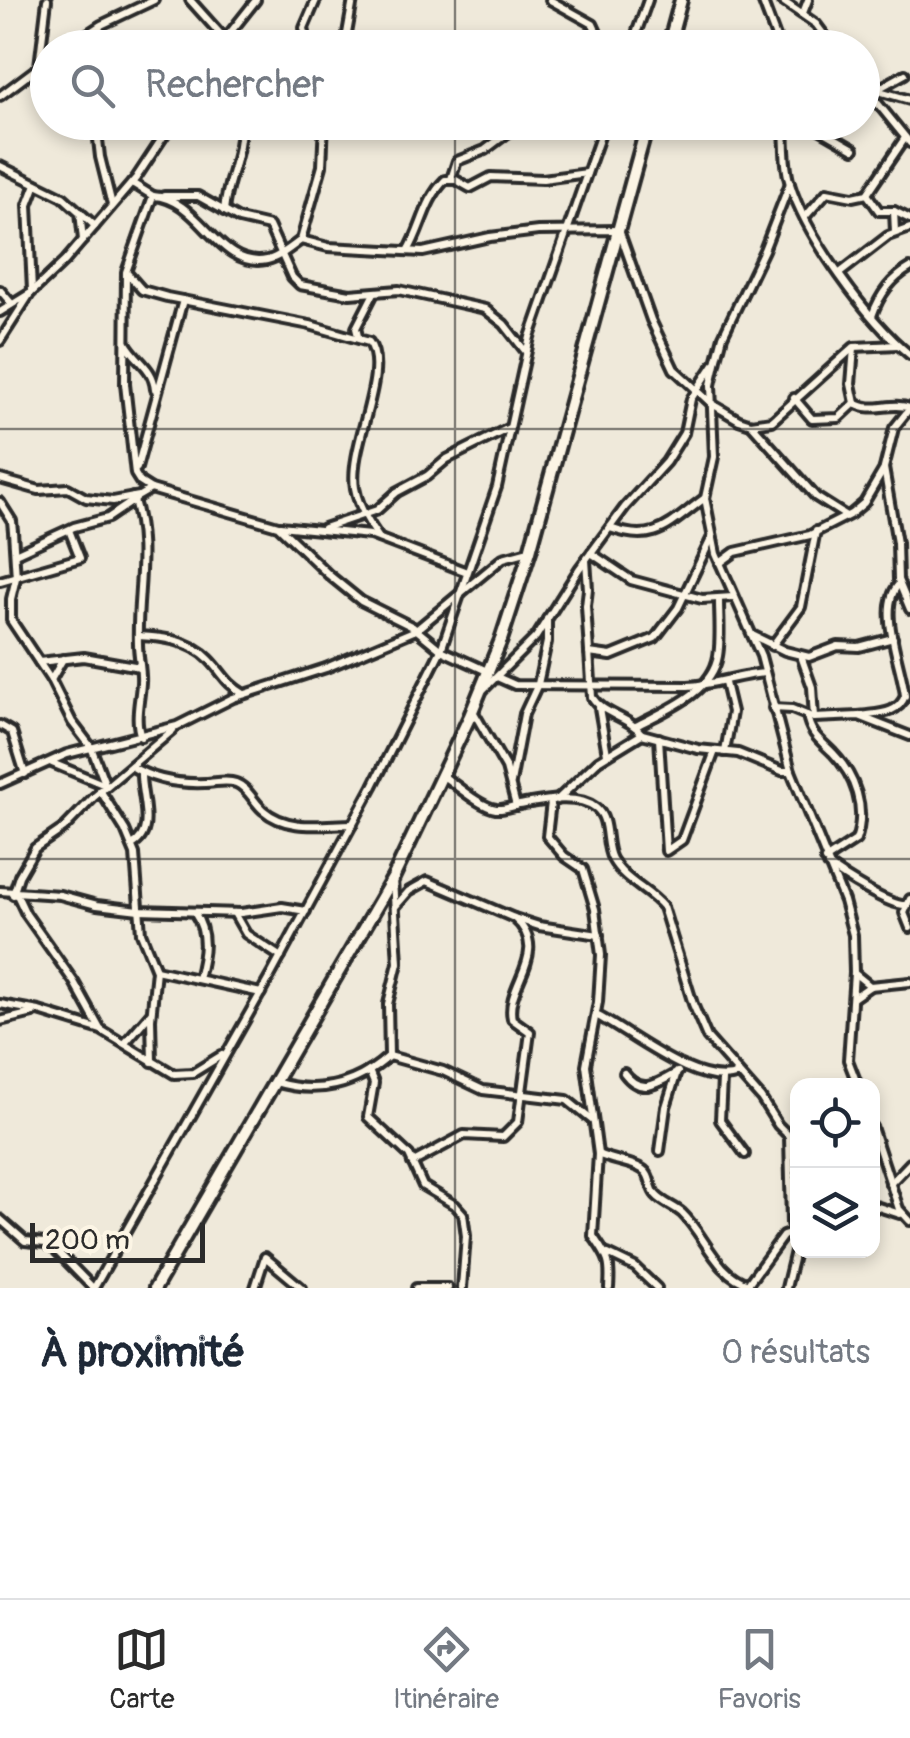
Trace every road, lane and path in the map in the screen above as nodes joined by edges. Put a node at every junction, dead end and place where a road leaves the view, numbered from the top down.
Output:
1 (46, 0) edge
2 (154, 0) edge
3 (190, 0) edge
4 (256, 0) edge
5 (316, 0) edge
6 (353, 0) edge
7 (648, 0) edge
8 (681, 0) edge
9 (762, 0) edge
10 (781, 0) edge
11 (808, 0) edge
12 (553, 1) edge
13 (803, 13) junction
14 (101, 25) junction
15 (43, 30) edge
16 (93, 30) edge
17 (100, 30) edge
18 (216, 30) edge
19 (233, 30) edge
20 (304, 30) edge
21 (348, 30) edge
22 (596, 30) edge
23 (637, 30) edge
24 (673, 30) edge
25 (773, 30) edge
26 (820, 30) edge
27 (30, 73) edge
28 (905, 74) dead end
29 (880, 88) edge
30 (880, 91) edge
31 (1, 94) edge
32 (910, 100) edge
33 (880, 106) edge
34 (98, 140) edge
35 (161, 140) edge
36 (242, 140) edge
37 (323, 140) edge
38 (498, 140) edge
39 (599, 140) edge
40 (643, 140) edge
41 (786, 140) edge
42 (838, 140) edge
43 (908, 141) edge
44 (854, 149) dead end
45 (0, 166) edge
46 (587, 174) junction
47 (451, 179) junction
48 (132, 183) junction
49 (790, 183) junction
50 (36, 184) junction
51 (867, 194) junction
52 (153, 196) junction
53 (163, 196) junction
54 (112, 206) junction
55 (224, 210) junction
56 (894, 210) junction
57 (80, 211) junction
58 (805, 217) junction
59 (910, 219) edge
60 (95, 226) junction
61 (910, 228) edge
62 (566, 229) junction
63 (619, 230) junction
64 (895, 232) junction
65 (83, 240) junction
66 (301, 240) junction
67 (408, 251) junction
68 (280, 254) junction
69 (910, 268) edge
70 (126, 272) junction
71 (840, 273) junction
72 (0, 290) edge
73 (31, 292) junction
74 (374, 293) junction
75 (350, 294) junction
76 (858, 298) junction
77 (183, 300) junction
78 (878, 300) junction
79 (12, 304) junction
80 (365, 309) junction
81 (0, 312) edge
82 (872, 317) junction
83 (358, 337) junction
84 (0, 341) edge
85 (126, 342) junction
86 (898, 344) junction
87 (854, 347) junction
88 (527, 353) junction
89 (910, 354) edge
90 (717, 359) junction
91 (697, 389) junction
92 (156, 394) junction
93 (794, 398) junction
94 (855, 402) junction
95 (712, 404) junction
96 (751, 424) junction
97 (510, 428) junction
98 (884, 468) junction
99 (135, 474) junction
100 (3, 482) edge
101 (151, 489) junction
102 (135, 498) junction
103 (706, 498) junction
104 (0, 502) edge
105 (366, 515) junction
106 (846, 516) junction
107 (278, 526) junction
108 (324, 528) junction
109 (610, 528) junction
110 (69, 530) junction
111 (816, 531) junction
112 (379, 538) junction
113 (711, 538) junction
114 (530, 551) junction
115 (704, 553) junction
116 (15, 554) junction
117 (716, 554) junction
118 (588, 556) junction
119 (720, 563) junction
120 (467, 572) junction
121 (16, 578) junction
122 (0, 581) edge
123 (899, 584) junction
124 (459, 594) junction
125 (682, 594) junction
126 (733, 598) junction
127 (719, 600) junction
128 (910, 608) edge
129 (546, 618) junction
130 (416, 630) junction
131 (749, 632) junction
132 (138, 636) junction
133 (893, 638) junction
134 (772, 646) junction
135 (441, 650) junction
136 (589, 653) junction
137 (800, 656) junction
138 (64, 659) junction
139 (39, 662) junction
140 (140, 666) junction
141 (765, 673) junction
142 (492, 674) junction
143 (52, 680) junction
144 (725, 683) junction
145 (538, 684) junction
146 (592, 686) junction
147 (700, 686) junction
148 (244, 694) junction
149 (599, 706) junction
150 (773, 708) junction
151 (473, 710) junction
152 (811, 716) junction
153 (859, 716) junction
154 (0, 725) edge
155 (177, 726) junction
156 (636, 726) junction
157 (642, 734) junction
158 (910, 736) edge
159 (140, 737) junction
160 (660, 738) junction
161 (91, 746) junction
162 (715, 751) junction
163 (724, 752) junction
164 (608, 754) junction
165 (50, 762) junction
166 (131, 766) junction
167 (792, 771) junction
168 (141, 772) junction
169 (25, 774) junction
170 (442, 776) junction
171 (0, 784) edge
172 (511, 784) junction
173 (103, 788) junction
174 (554, 801) junction
175 (516, 806) junction
176 (353, 824) junction
177 (132, 845) junction
178 (826, 862) junction
179 (394, 878) junction
180 (0, 892) edge
181 (15, 895) junction
182 (908, 902) edge
183 (394, 908) junction
184 (139, 910) junction
185 (306, 910) junction
186 (193, 911) junction
187 (234, 913) junction
188 (514, 918) junction
189 (910, 928) edge
190 (600, 934) junction
191 (288, 945) junction
192 (266, 948) junction
193 (281, 957) junction
194 (156, 970) junction
195 (854, 973) junction
196 (198, 978) junction
197 (910, 982) edge
198 (870, 986) junction
199 (261, 992) junction
200 (853, 998) junction
201 (0, 1004) edge
202 (39, 1011) junction
203 (151, 1012) junction
204 (596, 1015) junction
205 (2, 1023) edge
206 (101, 1030) junction
207 (125, 1043) junction
208 (228, 1050) junction
209 (389, 1056) junction
210 (152, 1062) junction
211 (678, 1069) junction
212 (370, 1072) junction
213 (624, 1073) dead end
214 (738, 1074) junction
215 (855, 1078) edge
216 (722, 1079) junction
217 (274, 1082) junction
218 (522, 1095) junction
219 (594, 1124) junction
220 (788, 1136) joint
221 (660, 1151) dead end
222 (880, 1152) edge
223 (598, 1154) junction
224 (746, 1154) dead end
225 (412, 1163) junction
226 (615, 1163) junction
227 (910, 1163) edge
228 (790, 1168) edge
229 (598, 1171) junction
230 (890, 1184) junction
231 (880, 1209) edge
232 (907, 1218) edge
233 (0, 1219) edge
234 (0, 1227) edge
235 (11, 1229) junction
236 (790, 1233) edge
237 (607, 1254) junction
238 (795, 1258) edge
239 (747, 1286) edge
240 (303, 1287) edge
241 (93, 1288) edge
242 (155, 1288) edge
243 (255, 1288) edge
244 (416, 1288) edge
245 (448, 1288) edge
246 (462, 1288) edge
247 (608, 1288) edge
248 (657, 1288) edge
249 (786, 1288) edge

1 - 15 street
2 - 14 street
3 - 18 street
4 - 19 street
5 - 20 street
6 - 21 street
7 - 23 street
8 - 24 highway
9 - 25 street
10 - 13 street
11 - 13 street
12 - 22 street
13 - 26 street
14 - 16 street
14 - 17 street
27 - 31 street
28 - 29 street
30 - 32 street
33 - 43 street
34 - 54 street
35 - 48 street
36 - 55 street
37 - 66 street
38 - 47 street
39 - 46 street
40 - 63 highway
41 - 49 street
42 - 44 street
43 - 51 street
45 - 50 street
46 - 47 street
46 - 62 street
47 - 67 street
48 - 52 street
48 - 54 street
49 - 58 street
49 - 90 street
50 - 57 street
50 - 73 street
51 - 56 street
51 - 58 street
52 - 53 street
52 - 70 street
53 - 55 street
53 - 68 street
54 - 60 street
55 - 68 street
56 - 59 street
56 - 64 street
57 - 60 street
57 - 65 street
58 - 71 street
60 - 65 street
61 - 64 street
62 - 63 street
62 - 67 street
62 - 88 street
63 - 91 street
63 - 114 highway
64 - 71 street
65 - 73 street
66 - 67 street
66 - 68 street
68 - 75 street
69 - 78 street
70 - 77 street
70 - 85 street
71 - 76 street
72 - 79 street
73 - 79 street
73 - 84 street
74 - 75 street
74 - 80 street
74 - 88 street
75 - 80 street
76 - 78 street
76 - 82 street
77 - 83 street
77 - 92 street
78 - 82 street
79 - 81 street
80 - 83 street
82 - 86 street
83 - 105 street
85 - 92 street
85 - 99 street
86 - 87 street
86 - 89 street
87 - 93 street
87 - 94 street
88 - 97 street
90 - 91 street
90 - 95 street
91 - 95 street
91 - 109 street
92 - 99 street
93 - 94 street
93 - 96 street
94 - 98 street
95 - 96 street
95 - 103 street
96 - 106 street
97 - 105 street
97 - 120 street
98 - 106 street
98 - 123 street
99 - 101 street
100 - 102 street
101 - 102 street
101 - 107 street
102 - 110 street
102 - 132 street
103 - 109 street
103 - 113 street
104 - 116 street
105 - 108 street
105 - 112 street
106 - 111 street
107 - 108 street
107 - 130 street
108 - 112 street
109 - 118 street
110 - 116 street
110 - 121 street
111 - 119 street
111 - 134 street
112 - 120 street
113 - 115 street
113 - 117 street
114 - 124 street
114 - 142 highway
115 - 117 street
115 - 125 street
116 - 121 street
117 - 119 street
118 - 125 street
118 - 129 street
118 - 136 street
119 - 126 street
120 - 124 street
121 - 122 street
121 - 139 street
123 - 128 street
123 - 133 street
124 - 130 street
124 - 135 street
125 - 127 street
125 - 136 street
126 - 127 street
126 - 131 street
127 - 147 street
129 - 142 street
129 - 145 street
130 - 135 street
130 - 148 street
131 - 134 street
131 - 141 street
132 - 140 street
132 - 148 street
133 - 137 street
133 - 153 street
134 - 137 street
135 - 142 street
135 - 176 street
136 - 146 street
137 - 152 street
138 - 139 street
138 - 140 street
138 - 143 street
139 - 143 street
140 - 159 street
141 - 144 street
141 - 150 street
142 - 145 street
142 - 151 highway
143 - 161 street
144 - 147 street
144 - 163 street
145 - 146 street
145 - 172 street
146 - 147 street
146 - 149 street
147 - 156 street
148 - 155 street
149 - 156 street
149 - 164 street
150 - 152 street
150 - 167 street
151 - 170 highway
151 - 172 street
152 - 153 street
152 - 178 street
153 - 158 street
154 - 169 street
155 - 159 street
155 - 166 street
156 - 157 street
157 - 160 street
157 - 164 street
159 - 161 street
160 - 162 street
160 - 162 street
161 - 165 street
161 - 173 street
162 - 163 street
163 - 167 street
164 - 174 street
165 - 169 street
165 - 173 street
166 - 168 street
166 - 173 street
167 - 178 street
168 - 176 street
168 - 177 street
169 - 171 street
170 - 175 street
170 - 179 highway
172 - 175 street
173 - 177 street
173 - 181 street
174 - 175 street
174 - 190 street
174 - 214 street
176 - 185 street
177 - 184 street
178 - 182 street
178 - 195 street
179 - 183 street
179 - 217 highway
180 - 181 street
181 - 184 street
181 - 206 street
182 - 189 street
183 - 188 street
183 - 209 street
184 - 186 street
184 - 194 street
185 - 187 street
185 - 191 street
186 - 187 street
186 - 196 street
187 - 192 street
188 - 190 street
188 - 218 street
190 - 204 street
191 - 192 street
191 - 193 street
192 - 193 street
193 - 199 street
194 - 196 street
194 - 203 street
195 - 198 street
195 - 200 street
196 - 199 street
197 - 198 street
198 - 200 street
199 - 208 street
200 - 215 street
201 - 202 street
202 - 205 street
202 - 206 street
203 - 207 street
203 - 210 street
204 - 211 street
204 - 219 street
206 - 207 street
207 - 210 street
208 - 210 street
208 - 241 street
209 - 212 street
209 - 218 street
211 - 213 street
211 - 216 street
211 - 221 street
212 - 217 street
212 - 225 street
214 - 216 street
214 - 220 street
216 - 224 street
217 - 242 highway
218 - 219 street
218 - 225 street
219 - 223 street
220 - 228 street
222 - 230 street
223 - 226 street
223 - 229 street
225 - 246 street
226 - 229 street
226 - 239 street
227 - 230 street
229 - 237 street
230 - 232 street
231 - 232 street
233 - 235 street
234 - 235 street
235 - 241 street
236 - 239 street
237 - 247 street
237 - 248 street
238 - 249 street
240 - 243 street
244 - 245 street

